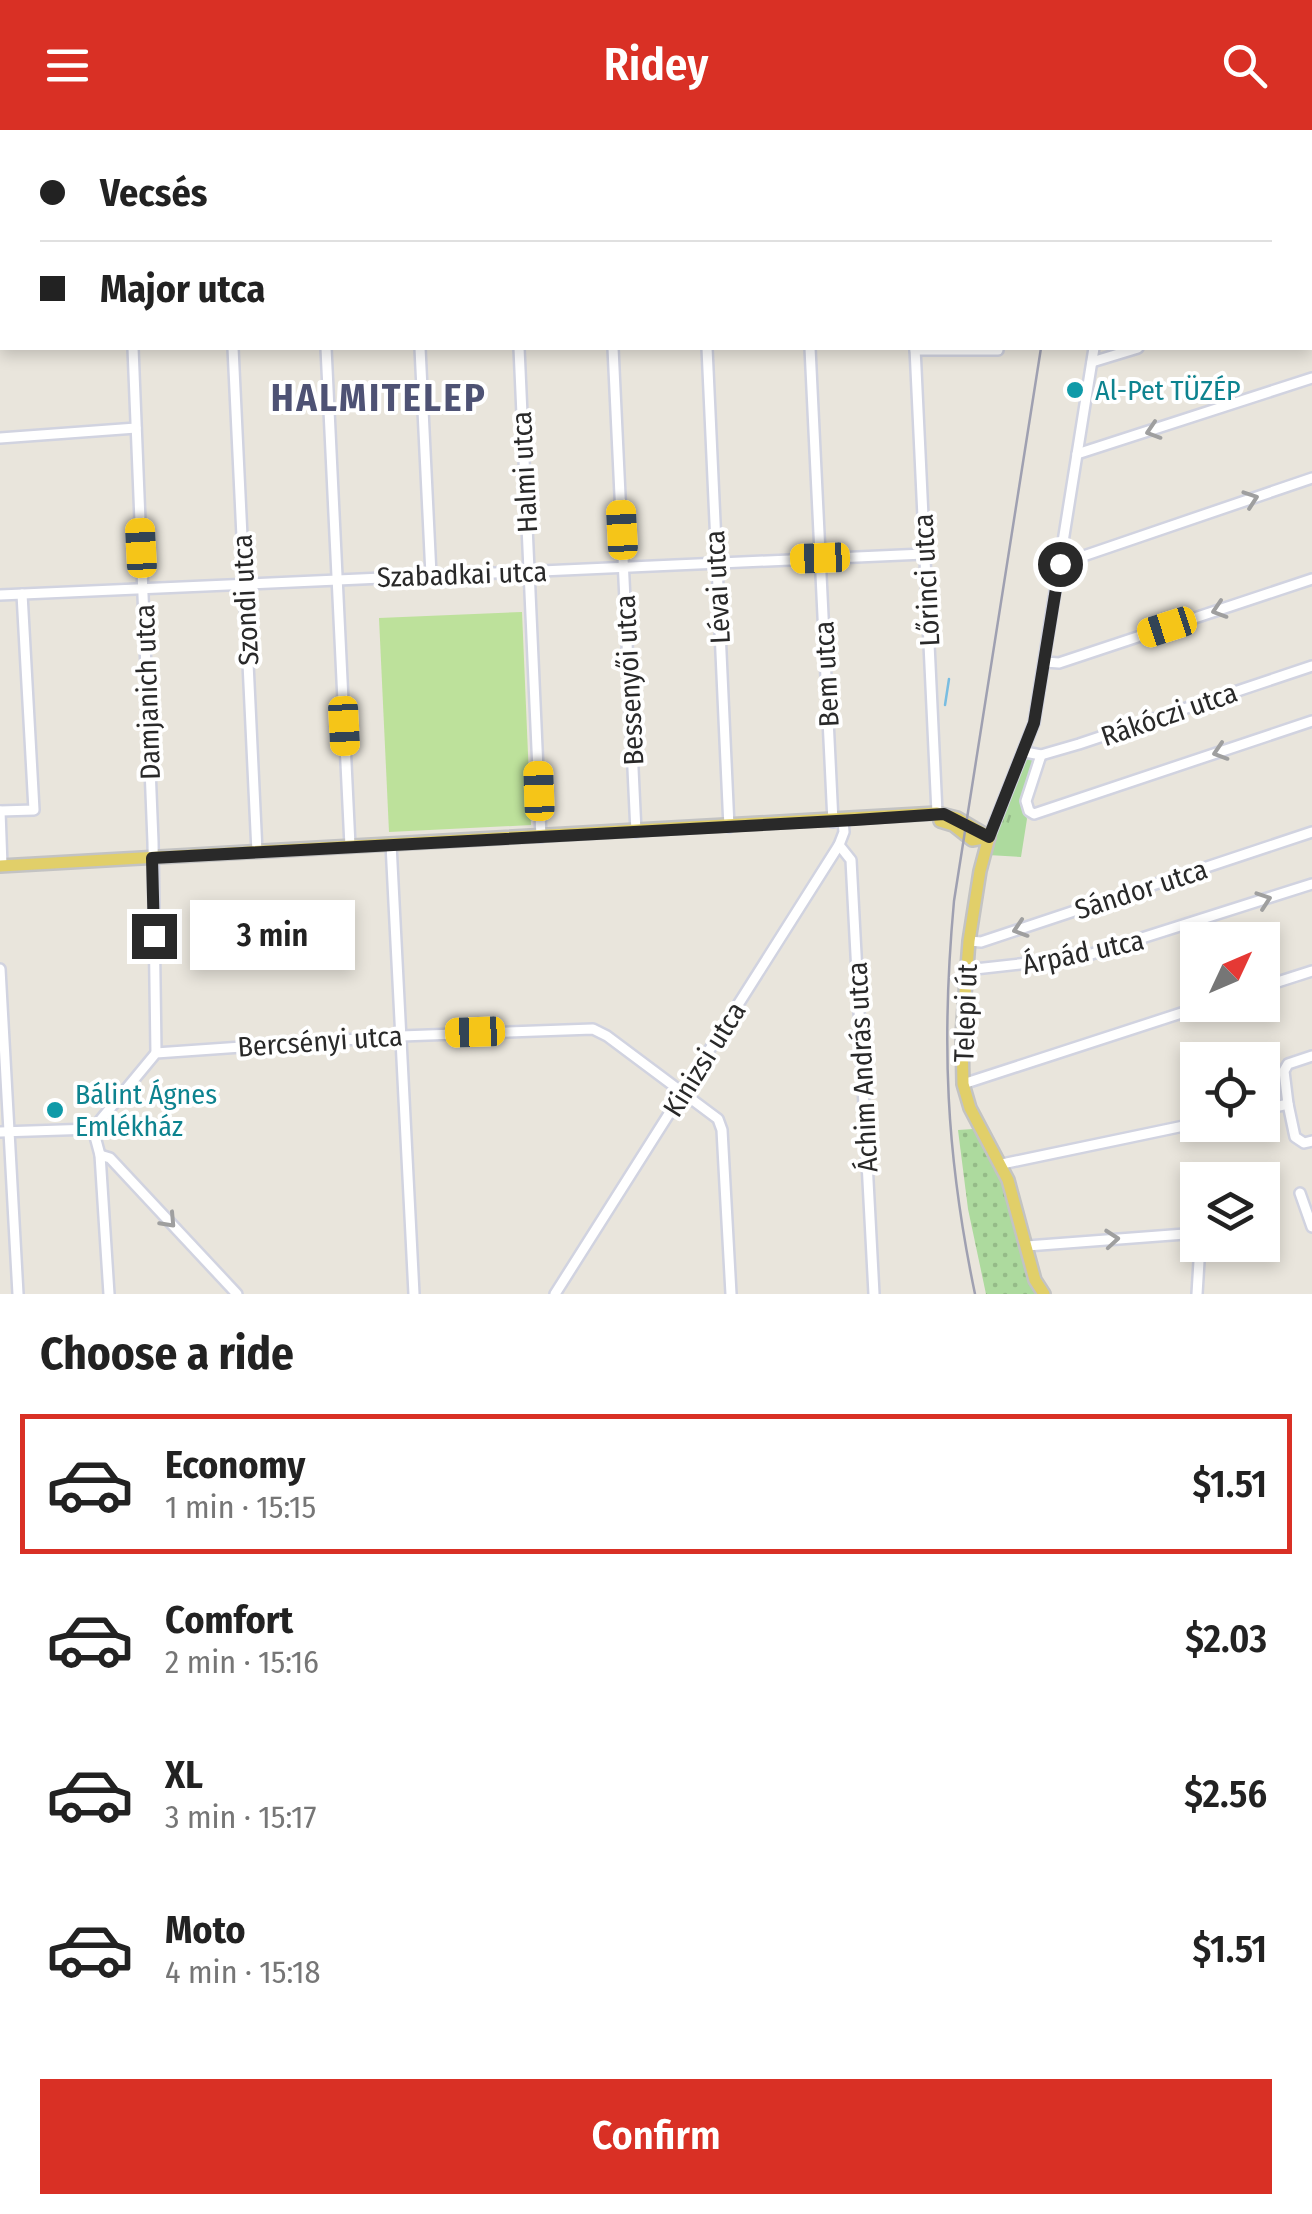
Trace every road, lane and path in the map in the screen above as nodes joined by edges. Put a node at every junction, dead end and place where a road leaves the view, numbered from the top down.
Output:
1 (133, 350) edge
2 (232, 350) edge
3 (326, 350) edge
4 (420, 350) edge
5 (519, 350) edge
6 (614, 350) edge
7 (706, 350) edge
8 (810, 350) edge
9 (915, 350) edge
10 (1094, 350) edge
11 (1131, 350) edge
12 (1092, 362) junction
13 (1312, 378) edge
14 (136, 428) junction
15 (0, 438) edge
16 (1077, 454) junction
17 (1312, 478) edge
18 (924, 554) junction
19 (820, 558) junction
20 (716, 563) junction
21 (1060, 564) junction
22 (623, 567) junction
23 (529, 571) junction
24 (431, 575) junction
25 (337, 579) junction
26 (1312, 579) edge
27 (244, 583) junction
28 (142, 588) junction
29 (22, 594) junction
30 (0, 595) edge
31 (1045, 662) junction
32 (1312, 666) edge
33 (1312, 721) edge
34 (1025, 752) junction
35 (1040, 755) junction
36 (0, 810) edge
37 (937, 813) junction
38 (910, 817) junction
39 (838, 821) junction
40 (729, 827) junction
41 (636, 832) junction
42 (1312, 832) edge
43 (541, 836) junction
44 (989, 837) junction
45 (972, 840) junction
46 (391, 844) junction
47 (839, 845) junction
48 (350, 846) junction
49 (257, 852) junction
50 (152, 858) junction
51 (1, 866) edge
52 (980, 870) junction
53 (1312, 884) edge
54 (968, 941) junction
55 (0, 969) edge
56 (966, 970) junction
57 (1312, 970) edge
58 (1280, 981) edge
59 (1180, 1013) edge
60 (402, 1036) junction
61 (156, 1053) junction
62 (1312, 1056) edge
63 (963, 1084) junction
64 (682, 1092) junction
65 (1288, 1104) junction
66 (1280, 1106) edge
67 (1180, 1128) edge
68 (93, 1129) junction
69 (4, 1132) edge
70 (1312, 1141) edge
71 (100, 1155) junction
72 (1002, 1164) junction
73 (1300, 1193) dead end
74 (1312, 1227) edge
75 (1180, 1234) edge
76 (1026, 1246) junction
77 (1200, 1262) edge
78 (18, 1294) edge
79 (109, 1294) edge
80 (237, 1294) edge
81 (414, 1294) edge
82 (555, 1294) edge
83 (731, 1294) edge
84 (874, 1294) edge
85 (1044, 1294) edge
86 (1198, 1294) edge

1 - 14 street, Damjanich utca
2 - 27 street, Szondi utca
3 - 25 street
4 - 24 street
5 - 23 street, Halmi utca
6 - 22 street, Bessenyői utca
7 - 20 street, Lévai utca
8 - 19 street, Bem utca
9 - 18 street, Lőrinci utca
10 - 12 street
11 - 12 street
12 - 16 street
13 -> 16 street
14 - 15 street
14 - 28 street, Damjanich utca
16 - 21 street
21 -> 17 street
18 - 19 street, Szabadkai utca
18 - 37 street, Lőrinci utca
19 - 20 street, Szabadkai utca
19 - 39 street, Bem utca
20 - 22 street, Szabadkai utca
20 - 40 street, Lévai utca
21 - 31 street
22 - 23 street, Szabadkai utca
22 - 41 street, Bessenyői utca
23 - 24 street, Szabadkai utca
23 - 43 street, Halmi utca
24 - 25 street, Szabadkai utca
25 - 27 street, Szabadkai utca
25 - 48 street
26 -> 31 street
27 - 28 street, Szabadkai utca
27 - 49 street, Szondi utca
28 - 29 street, Szabadkai utca
28 - 50 street, Damjanich utca
29 - 30 street, Szabadkai utca
29 - 36 street
31 - 34 street
32 - 35 street, Rákóczi utca
33 -> 35 street
34 - 35 street, Rákóczi utca
34 - 44 street
36 - 51 street
37 - 38 main road
37 - 44 main road
38 - 39 main road
38 - 45 main road
39 - 40 main road
39 - 47 street, Kinizsi utca
40 - 41 main road
41 - 43 main road
42 -> 54 street, Sándor utca
43 - 46 main road
44 - 45 main road
44 - 52 main road, Telepi út
45 - 52 main road
46 - 48 main road
46 - 60 street
47 - 64 street, Kinizsi utca
47 - 84 street, Áchim András utca
48 - 49 main road
49 - 50 main road
50 - 51 main road
50 - 61 street, Damjanich utca
52 - 54 main road, Telepi út
56 -> 53 street, Árpád utca
54 - 56 main road, Telepi út
55 - 69 street
56 - 63 main road, Telepi út
57 - 58 street
59 - 63 street
60 - 61 street, Bercsényi utca
60 - 64 street, Bercsényi utca
60 - 81 street
61 - 68 street
62 - 65 street
63 - 72 main road, Telepi út
64 - 82 street, Kinizsi utca
64 - 83 street, Bercsényi utca
65 - 66 street
65 - 70 street
67 - 72 street
68 - 69 street
68 - 71 street
69 - 78 street
71 - 79 street
71 -> 80 street
72 - 76 main road, Telepi út
73 - 74 street
76 -> 75 street
76 - 85 main road, Telepi út
77 - 86 street

